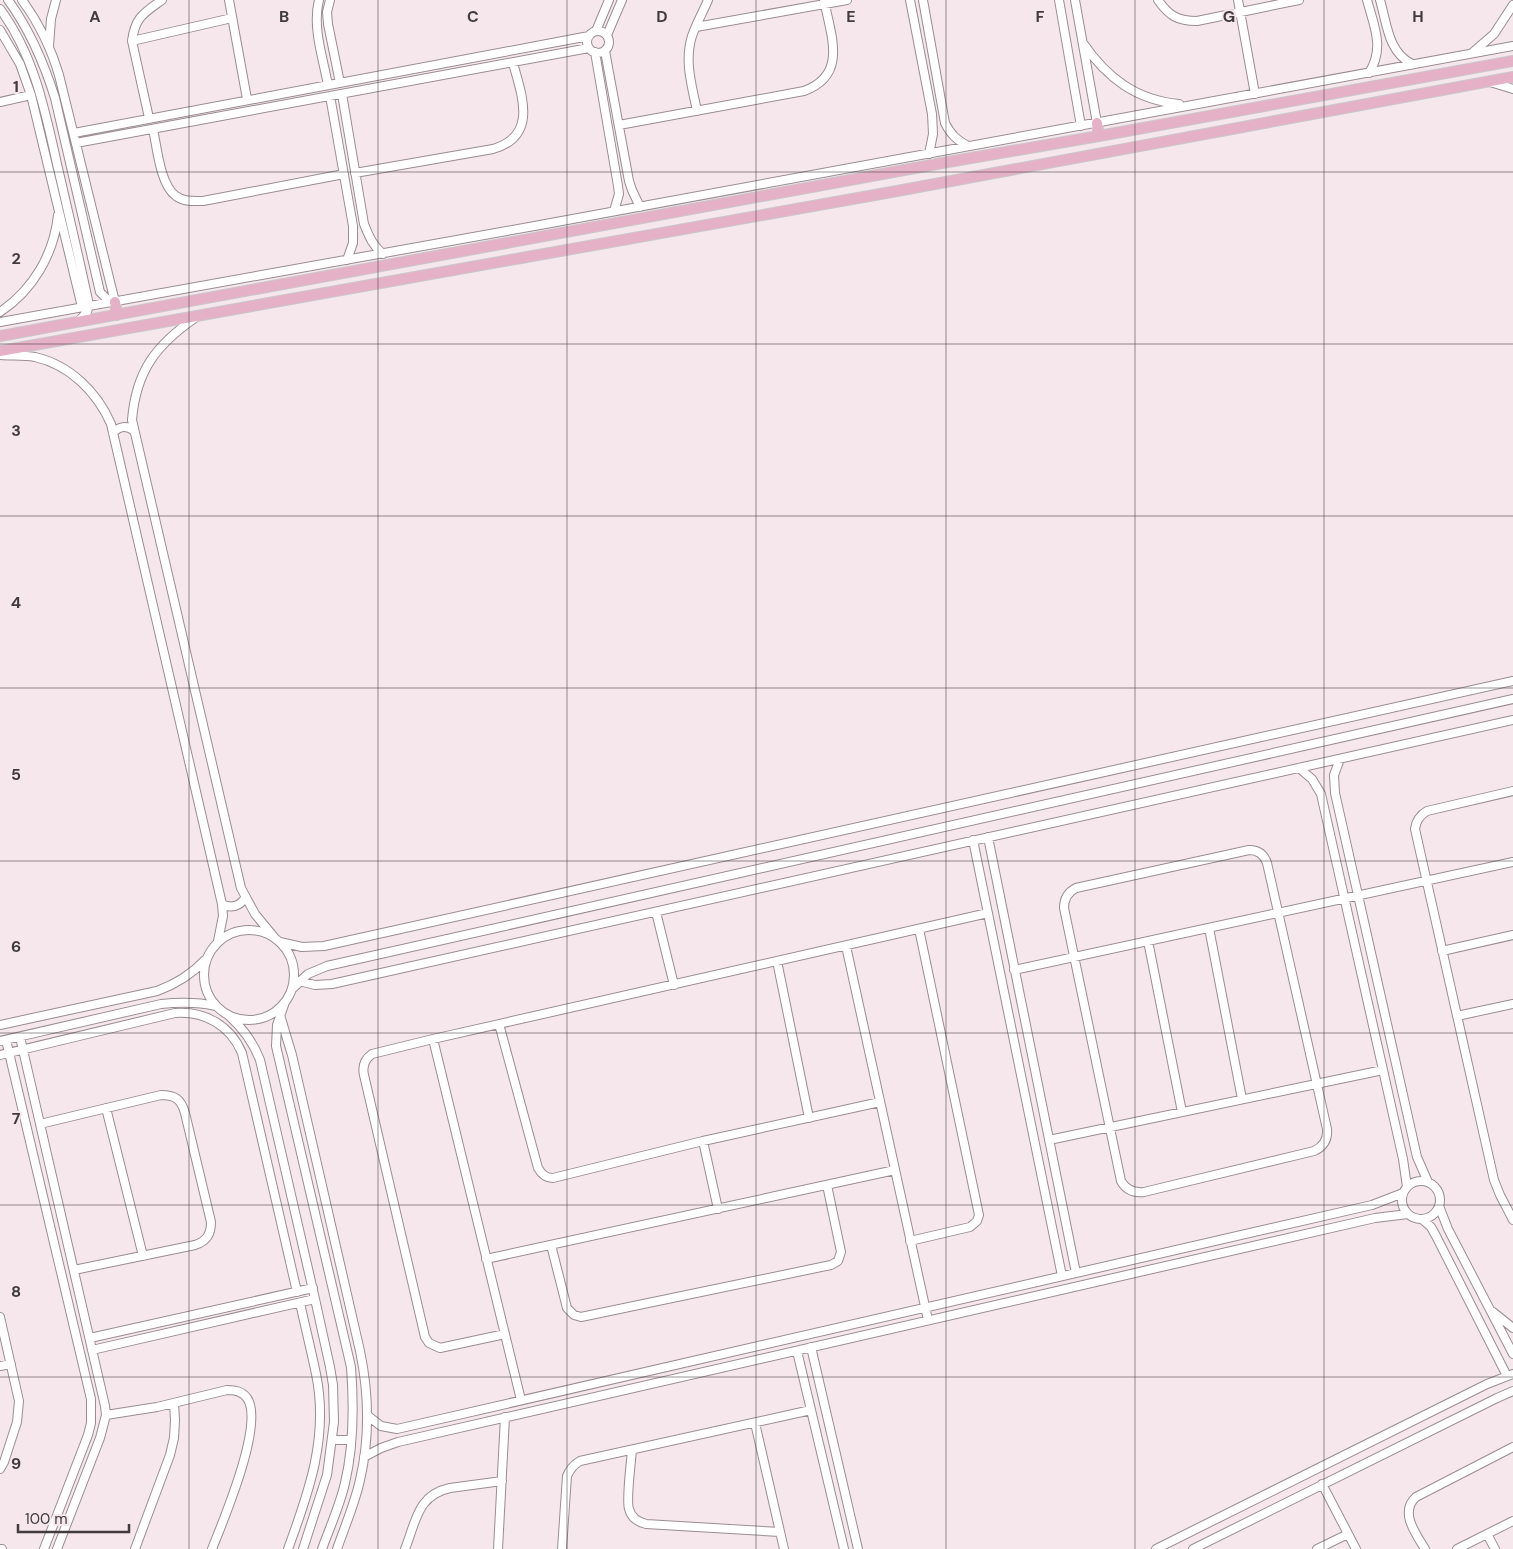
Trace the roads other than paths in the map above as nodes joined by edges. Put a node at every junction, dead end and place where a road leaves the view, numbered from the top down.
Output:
1 (8, 0) edge
2 (56, 0) edge
3 (162, 0) edge
4 (229, 0) edge
5 (234, 0) edge
6 (319, 0) edge
7 (330, 0) edge
8 (609, 0) edge
9 (622, 0) edge
10 (708, 0) edge
11 (848, 0) edge
12 (910, 0) edge
13 (923, 0) edge
14 (1059, 0) edge
15 (1075, 0) edge
16 (1158, 0) edge
17 (1238, 0) edge
18 (1299, 0) edge
19 (1367, 0) edge
20 (1380, 0) edge
21 (24, 1) edge
22 (1286, 1) edge
23 (825, 2) edge
24 (1513, 6) edge
25 (0, 9) edge
26 (1240, 12) junction
27 (232, 16) junction
28 (696, 27) junction
29 (0, 30) edge
30 (596, 31) junction
31 (607, 35) junction
32 (589, 36) junction
33 (132, 41) junction
34 (1083, 43) junction
35 (49, 46) junction
36 (1513, 46) edge
37 (592, 50) junction
38 (605, 51) junction
39 (1472, 54) junction
40 (1513, 61) edge
41 (512, 63) junction
42 (1412, 64) junction
43 (1369, 73) junction
44 (1513, 77) edge
45 (1089, 79) junction
46 (1073, 81) junction
47 (1488, 82) junction
48 (340, 83) junction
49 (328, 85) junction
50 (1513, 89) edge
51 (342, 94) junction
52 (1255, 94) junction
53 (31, 95) junction
54 (330, 96) junction
55 (247, 99) junction
56 (0, 102) edge
57 (1188, 105) junction
58 (697, 111) junction
59 (149, 118) junction
60 (1097, 123) junction
61 (619, 125) junction
62 (1081, 126) junction
63 (153, 129) junction
64 (74, 132) junction
65 (1099, 136) junction
66 (76, 143) junction
67 (968, 146) junction
68 (946, 150) junction
69 (929, 154) junction
70 (948, 162) junction
71 (355, 173) junction
72 (344, 174) junction
73 (62, 186) junction
74 (53, 187) junction
75 (640, 207) junction
76 (58, 210) junction
77 (614, 211) junction
78 (364, 224) junction
79 (353, 226) junction
80 (383, 254) junction
81 (348, 260) junction
82 (94, 268) junction
83 (81, 270) junction
84 (115, 302) junction
85 (85, 306) junction
86 (0, 312) edge
87 (118, 315) junction
88 (199, 315) junction
89 (0, 322) edge
90 (78, 322) junction
91 (0, 336) edge
92 (0, 351) edge
93 (0, 355) edge
94 (134, 431) junction
95 (113, 433) junction
96 (1513, 681) edge
97 (1513, 699) edge
98 (1513, 720) edge
99 (1340, 759) junction
100 (1299, 768) junction
101 (1513, 791) edge
102 (988, 837) junction
103 (973, 840) junction
104 (1513, 862) edge
105 (1427, 881) junction
106 (1359, 896) junction
107 (245, 898) junction
108 (1344, 899) junction
109 (222, 904) junction
110 (656, 912) junction
111 (1279, 913) junction
112 (988, 914) junction
113 (1209, 928) junction
114 (919, 929) junction
115 (1513, 935) edge
116 (277, 939) junction
117 (218, 941) junction
118 (1148, 941) junction
119 (846, 946) junction
120 (1442, 951) junction
121 (1075, 957) junction
122 (206, 959) junction
123 (777, 961) junction
124 (1014, 970) junction
125 (299, 981) junction
126 (674, 984) junction
127 (292, 989) junction
128 (285, 1002) junction
129 (1513, 1004) edge
130 (216, 1006) junction
131 (228, 1015) junction
132 (280, 1015) junction
133 (1457, 1016) junction
134 (500, 1024) junction
135 (0, 1025) edge
136 (20, 1037) junction
137 (433, 1039) junction
138 (3, 1041) edge
139 (22, 1049) junction
140 (9, 1053) junction
141 (0, 1055) edge
142 (1383, 1070) junction
143 (1317, 1084) junction
144 (1242, 1100) junction
145 (880, 1102) junction
146 (106, 1108) junction
147 (1182, 1112) junction
148 (809, 1118) junction
149 (40, 1124) junction
150 (1110, 1127) junction
151 (1049, 1140) junction
152 (703, 1141) junction
153 (895, 1170) junction
154 (1428, 1182) junction
155 (827, 1184) junction
156 (1405, 1190) junction
157 (1439, 1206) junction
158 (718, 1209) junction
159 (1408, 1214) junction
160 (1423, 1220) junction
161 (1513, 1220) edge
162 (910, 1241) junction
163 (551, 1245) junction
164 (143, 1256) junction
165 (486, 1260) junction
166 (74, 1270) junction
167 (1076, 1273) junction
168 (1062, 1276) junction
169 (313, 1288) junction
170 (297, 1292) junction
171 (316, 1299) junction
172 (82, 1303) junction
173 (300, 1303) junction
174 (69, 1306) junction
175 (925, 1308) junction
176 (1489, 1308) junction
177 (0, 1317) edge
178 (928, 1320) junction
179 (1513, 1328) edge
180 (505, 1334) junction
181 (90, 1338) junction
182 (811, 1347) junction
183 (92, 1350) junction
184 (797, 1350) junction
185 (1513, 1354) edge
186 (11, 1364) junction
187 (0, 1366) edge
188 (1510, 1375) edge
189 (1513, 1391) edge
190 (521, 1400) junction
191 (174, 1403) junction
192 (811, 1410) junction
193 (106, 1416) junction
194 (368, 1416) junction
195 (505, 1418) junction
196 (755, 1423) junction
197 (332, 1440) junction
198 (351, 1440) junction
199 (1513, 1447) edge
200 (632, 1450) junction
201 (364, 1457) junction
202 (0, 1469) edge
203 (502, 1481) junction
204 (1322, 1484) junction
205 (1513, 1521) edge
206 (780, 1532) junction
207 (1348, 1534) junction
208 (1487, 1534) junction
209 (1210, 1540) junction
210 (44, 1549) edge
211 (57, 1549) edge
212 (135, 1549) edge
213 (212, 1549) edge
214 (288, 1549) edge
215 (303, 1549) edge
216 (322, 1549) edge
217 (337, 1549) edge
218 (405, 1549) edge
219 (498, 1549) edge
220 (562, 1549) edge
221 (784, 1549) edge
222 (844, 1549) edge
223 (858, 1549) edge
224 (1156, 1549) edge
225 (1192, 1549) edge
226 (1214, 1549) edge
227 (1317, 1549) edge
228 (1356, 1549) edge
229 (1425, 1549) edge
230 (1457, 1549) edge
231 (1495, 1549) edge

1 - 82 street
2 - 35 street
3 - 33 street
4 - 27 street
5 - 27 street
6 - 49 street
7 - 48 street
8 - 30 street
9 - 31 street
10 - 28 street
11 - 23 street
12 - 69 street
13 - 67 street
14 - 46 street
15 - 34 street
16 - 26 street
17 - 26 street
18 - 22 street
19 - 43 street
20 - 42 street
21 - 35 street
22 - 26 street
23 - 28 street
23 - 58 street
24 - 39 street
25 - 73 street
26 - 52 street
27 - 33 street
27 - 55 street
28 - 58 street
29 - 53 street
30 - 31 street
30 - 32 street
31 - 38 street
32 - 37 street
32 - 48 street
33 - 59 street
34 - 45 street
34 - 57 street
35 - 64 street
36 - 39 street
37 - 38 street
37 - 41 street
37 - 77 street
38 - 61 street
39 - 42 street
40 - 65 main road
41 - 51 street
41 - 71 street
42 - 43 street
43 - 52 street
44 - 47 main road
45 - 46 street
45 - 60 street
46 - 62 street
47 - 50 street
47 - 88 main road
48 - 49 street
49 - 55 street
51 - 54 street
51 - 71 street
52 - 57 street
53 - 56 street
53 - 74 street
54 - 63 street
54 - 72 street
55 - 59 street
57 - 60 street
58 - 61 street
59 - 64 street
60 - 62 street
60 - 65 main road
61 - 75 street
62 - 67 street
63 - 66 street
63 - 72 street
64 - 66 street
65 - 70 main road
66 - 84 street
67 - 68 street
68 - 69 street
68 - 70 main road
69 - 75 street
70 - 87 main road
71 - 78 street
72 - 79 street
73 - 74 street
73 - 83 street
74 - 76 street
75 - 77 street
76 - 85 street
76 - 86 street
77 - 80 street
78 - 79 street
78 - 80 street
79 - 81 street
80 - 81 street
81 - 84 street
82 - 83 street
82 - 84 street
83 - 85 street
84 - 85 street
84 - 87 main road
85 - 89 street
85 - 90 street
87 - 90 main road
88 - 92 main road
88 - 94 street
90 - 91 main road
93 - 95 street
94 - 95 street
94 - 107 street
95 - 109 street
96 - 116 street
97 - 125 street
98 - 99 street
99 - 100 street
99 - 106 street
100 - 102 street
100 - 108 street
101 - 105 street
102 - 103 street
102 - 124 street
103 - 110 street
103 - 112 street
104 - 105 street
105 - 106 street
105 - 120 street
106 - 108 street
106 - 154 street
107 - 109 street
107 - 116 street
108 - 111 street
108 - 142 street
109 - 117 street
110 - 125 street
110 - 126 street
111 - 113 street
111 - 121 street
111 - 143 street
112 - 114 street
112 - 168 street
113 - 118 street
113 - 144 street
114 - 119 street
114 - 162 street
115 - 120 street
116 - 117 street
116 - 127 street
117 - 122 street
118 - 121 street
118 - 147 street
119 - 123 street
119 - 145 street
120 - 133 street
121 - 124 street
121 - 150 street
122 - 130 street
122 - 135 street
123 - 126 street
123 - 148 street
124 - 151 street
125 - 127 street
126 - 134 street
127 - 128 street
128 - 131 street
128 - 132 street
129 - 133 street
130 - 131 street
130 - 136 street
131 - 169 street
132 - 194 street
132 - 198 street
133 - 161 street
134 - 137 street
134 - 152 street
136 - 138 street
136 - 139 street
137 - 165 street
137 - 180 street
138 - 140 street
139 - 140 street
139 - 149 street
139 - 170 street
140 - 141 street
140 - 174 street
142 - 143 street
142 - 156 street
143 - 144 street
143 - 150 street
144 - 147 street
145 - 148 street
145 - 153 street
146 - 149 street
146 - 164 street
146 - 164 street
147 - 150 street
148 - 152 street
149 - 166 street
150 - 151 street
151 - 167 street
152 - 158 street
153 - 155 street
153 - 162 street
154 - 156 street
154 - 157 street
155 - 158 street
155 - 163 street
156 - 159 street
156 - 167 street
157 - 160 street
157 - 176 street
158 - 163 street
159 - 160 street
159 - 178 street
160 - 188 street
162 - 175 street
163 - 165 street
164 - 166 street
165 - 180 street
166 - 172 street
167 - 168 street
168 - 175 street
169 - 170 street
169 - 171 street
170 - 181 street
171 - 173 street
171 - 197 street
172 - 174 street
172 - 181 street
173 - 183 street
173 - 214 street
174 - 210 street
175 - 178 street
175 - 190 street
176 - 179 street
176 - 185 street
177 - 186 street
178 - 182 street
180 - 190 street
181 - 183 street
182 - 184 street
182 - 223 street
183 - 193 street
184 - 192 street
184 - 195 street
186 - 187 street
186 - 202 street
188 - 224 street
189 - 204 street
190 - 194 street
191 - 193 street
191 - 212 street
191 - 213 street
192 - 196 street
192 - 222 street
193 - 211 street
194 - 201 street
195 - 201 street
195 - 203 street
196 - 200 street
196 - 206 street
197 - 198 street
197 - 215 street
198 - 216 street
199 - 229 street
200 - 206 street
200 - 220 street
201 - 217 street
203 - 218 street
203 - 219 street
204 - 207 street
204 - 209 street
205 - 208 street
206 - 221 street
207 - 227 street
207 - 228 street
208 - 230 street
208 - 231 street
209 - 225 street
209 - 226 street

